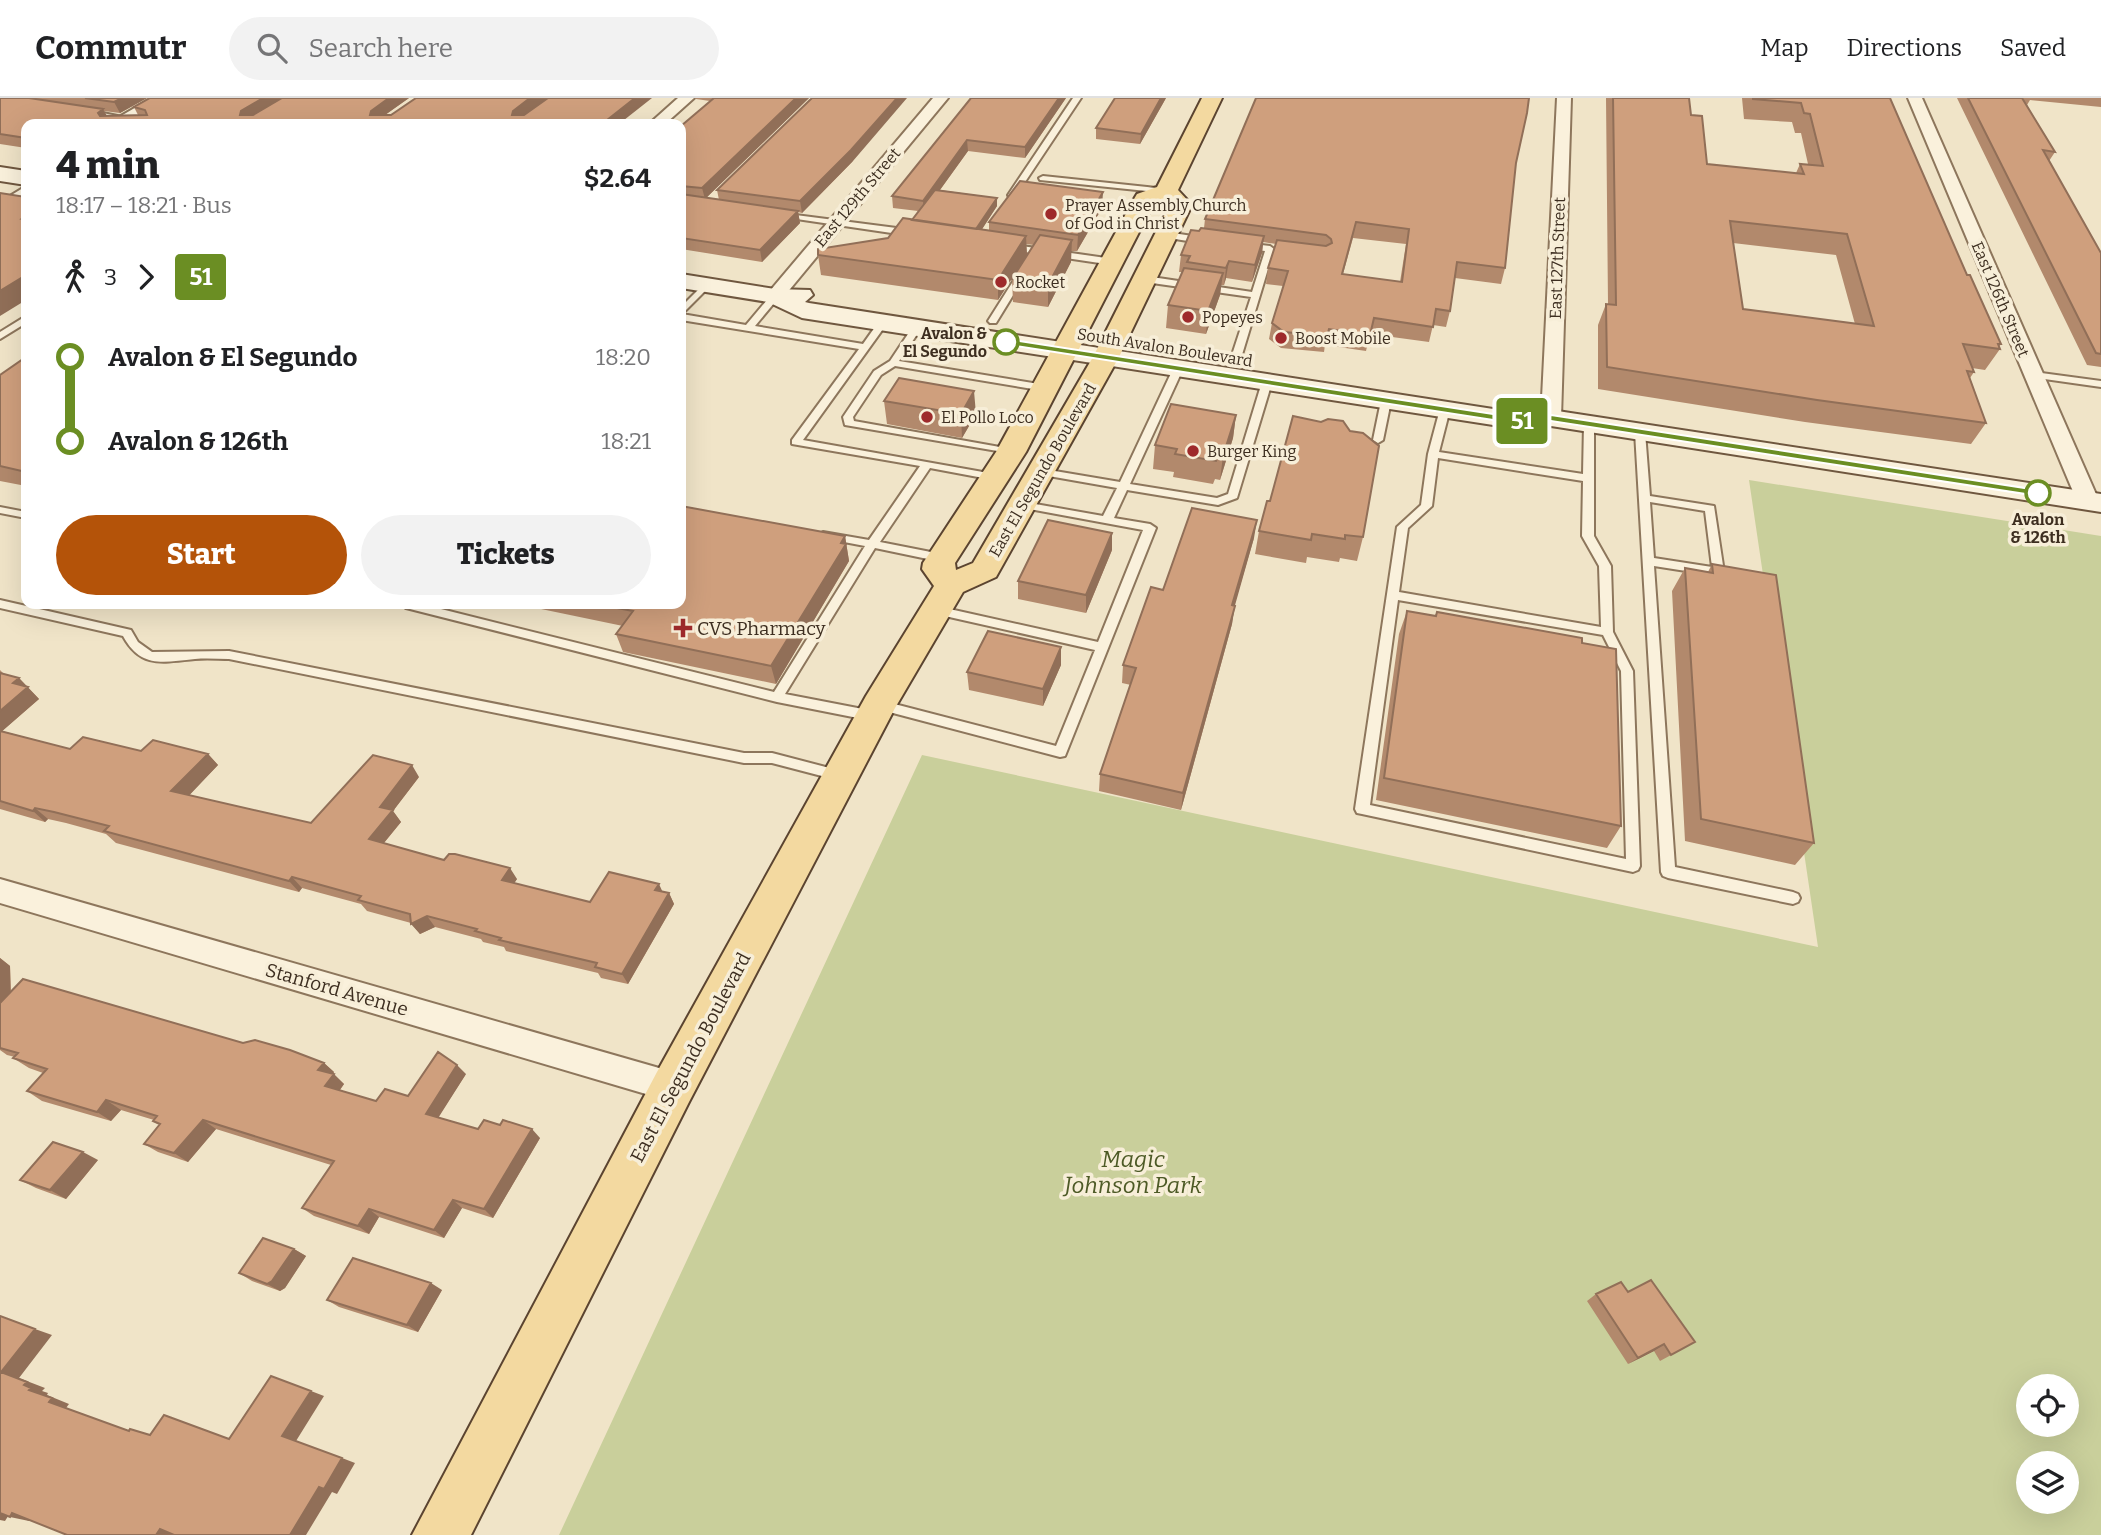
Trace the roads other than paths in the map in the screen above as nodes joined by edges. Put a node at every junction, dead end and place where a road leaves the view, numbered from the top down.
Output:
1 (163, 98) edge
2 (687, 98) edge
3 (941, 98) edge
4 (1077, 98) edge
5 (1212, 98) edge
6 (1564, 98) edge
7 (1915, 98) edge
8 (82, 111) edge
9 (109, 119) edge
10 (124, 119) edge
11 (662, 119) edge
12 (19, 178) edge
13 (1042, 178) dead end
14 (1166, 191) junction
15 (1010, 198) edge
16 (0, 205) edge
17 (771, 214) edge
18 (835, 223) junction
19 (927, 236) edge
20 (1166, 236) junction
21 (1218, 242) edge
22 (1231, 244) edge
23 (1003, 246) edge
24 (1270, 249) junction
25 (1037, 251) junction
26 (1283, 251) edge
27 (1113, 262) junction
28 (1145, 279) junction
29 (686, 282) edge
30 (706, 285) junction
31 (1256, 295) junction
32 (775, 296) junction
33 (686, 309) edge
34 (686, 316) edge
35 (993, 321) junction
36 (21, 322) edge
37 (883, 322) junction
38 (917, 327) junction
39 (748, 328) junction
40 (0, 336) edge
41 (1071, 342) junction
42 (865, 347) junction
43 (1111, 348) junction
44 (1236, 358) junction
45 (893, 363) junction
46 (1178, 369) junction
47 (2034, 374) junction
48 (1267, 382) junction
49 (2101, 384) edge
50 (1045, 388) junction
51 (1386, 401) junction
52 (1446, 410) junction
53 (1551, 418) junction
54 (1589, 424) junction
55 (1640, 432) junction
56 (1378, 440) dead end
57 (1011, 452) junction
58 (1433, 454) junction
59 (927, 464) junction
60 (1043, 472) junction
61 (993, 477) junction
62 (1588, 478) junction
63 (1123, 486) junction
64 (1643, 498) junction
65 (2094, 502) edge
66 (1024, 505) junction
67 (0, 510) edge
68 (21, 514) edge
69 (1107, 520) junction
70 (818, 533) edge
71 (873, 543) junction
72 (1647, 561) junction
73 (943, 584) junction
74 (1393, 595) junction
75 (0, 604) edge
76 (21, 609) edge
77 (22, 609) edge
78 (426, 609) edge
79 (1607, 632) junction
80 (1103, 647) junction
81 (777, 697) junction
82 (876, 711) junction
83 (841, 776) junction
84 (0, 891) edge
85 (1793, 898) dead end
86 (673, 1087) junction
87 (441, 1535) edge

1 - 10 street
2 - 11 street
3 - 18 street, East 129th Street
4 - 15 lane
5 - 14 main road, East El Segundo Boulevard
6 - 53 street, East 127th Street
7 - 47 street, East 126th Street
8 - 9 lane
12 - 16 lane
13 - 14 lane
14 - 20 main road, East El Segundo Boulevard
14 - 27 main road, East El Segundo Boulevard
17 - 18 lane
18 - 19 lane
18 - 32 street, East 129th Street
20 - 21 lane
20 - 28 main road, East El Segundo Boulevard
22 - 24 lane
23 - 25 lane
24 - 26 lane
24 - 31 lane
25 - 27 lane
25 - 35 lane
27 - 41 main road, East El Segundo Boulevard
28 - 31 lane
28 - 43 main road, East El Segundo Boulevard
29 - 30 main road, South Avalon Boulevard
30 - 32 main road, South Avalon Boulevard
30 - 33 lane
31 - 44 lane
32 - 35 main road, South Avalon Boulevard
32 - 37 main road, South Avalon Boulevard
32 - 39 lane
34 - 39 lane
35 - 41 main road, South Avalon Boulevard
36 - 40 lane
37 - 38 main road, South Avalon Boulevard
37 - 42 lane
38 - 41 main road, South Avalon Boulevard
38 - 45 lane
39 - 42 lane
41 - 43 main road, South Avalon Boulevard
41 - 50 main road, East El Segundo Boulevard
42 - 59 lane
43 - 44 main road, South Avalon Boulevard
43 - 46 main road, South Avalon Boulevard
43 - 60 main road, East El Segundo Boulevard
44 - 53 main road, South Avalon Boulevard
45 - 50 lane
45 - 57 lane
46 - 48 main road, South Avalon Boulevard
46 - 63 lane
47 - 49 lane
47 - 65 street, East 126th Street
48 - 51 main road, South Avalon Boulevard
48 - 63 lane
50 - 57 main road, East El Segundo Boulevard
51 - 52 main road, South Avalon Boulevard
51 - 56 lane
52 - 53 main road, South Avalon Boulevard
52 - 58 lane
53 - 54 main road, South Avalon Boulevard
54 - 55 main road, South Avalon Boulevard
54 - 62 lane
55 - 64 lane
55 - 65 main road, South Avalon Boulevard
57 - 61 main road, East El Segundo Boulevard
58 - 62 lane
58 - 74 lane
59 - 61 lane
59 - 71 lane
60 - 63 lane
60 - 66 main road, East El Segundo Boulevard
61 - 73 main road, East El Segundo Boulevard
62 - 79 lane
63 - 69 lane
64 - 72 lane
64 - 72 lane
66 - 69 lane
66 - 73 main road, East El Segundo Boulevard
67 - 68 lane
69 - 80 lane
70 - 71 lane
71 - 73 lane
71 - 81 lane
72 - 85 lane
73 - 80 lane
73 - 82 main road, East El Segundo Boulevard
74 - 79 lane
74 - 79 lane
75 - 76 lane
77 - 83 lane
78 - 81 lane
80 - 82 lane
81 - 82 lane
82 - 83 main road, East El Segundo Boulevard
83 - 86 main road, East El Segundo Boulevard
84 - 86 street, Stanford Avenue
86 - 87 main road, East El Segundo Boulevard

